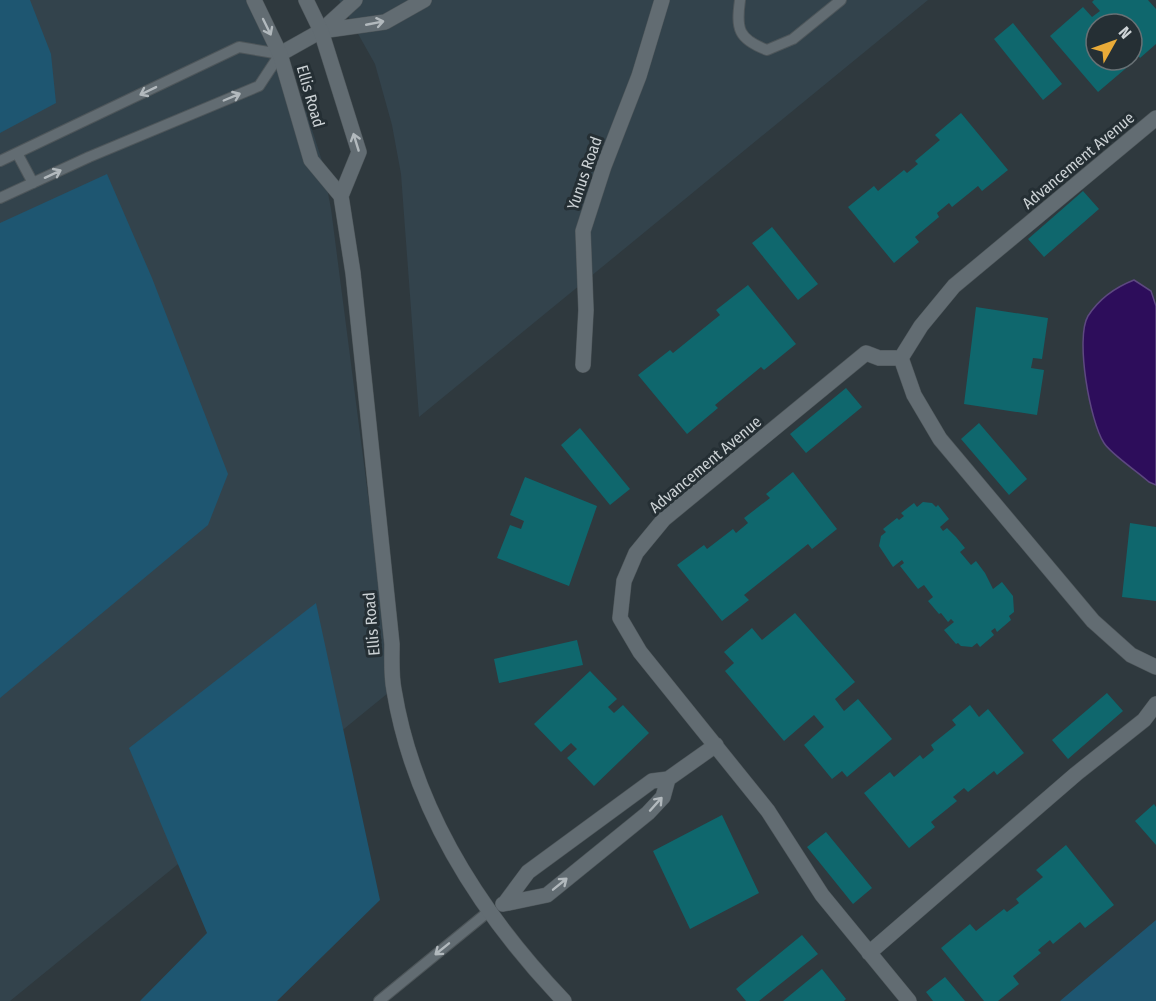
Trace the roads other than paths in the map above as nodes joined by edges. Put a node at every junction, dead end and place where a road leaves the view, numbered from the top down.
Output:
1 (254, 0) edge
2 (306, 0) edge
3 (355, 0) edge
4 (424, 0) edge
5 (662, 0) edge
6 (740, 0) edge
7 (841, 0) edge
8 (321, 31) junction
9 (280, 54) junction
10 (1156, 118) edge
11 (17, 153) junction
12 (0, 161) edge
13 (33, 183) junction
14 (341, 196) junction
15 (0, 198) edge
16 (901, 358) junction
17 (583, 365) dead end
18 (1156, 667) edge
19 (1156, 704) edge
20 (717, 745) junction
21 (668, 779) junction
22 (621, 804) junction
23 (636, 823) junction
24 (506, 903) junction
25 (488, 912) junction
26 (869, 952) junction
27 (380, 1001) edge
28 (564, 1001) edge
29 (909, 1001) edge

1 -> 9 street, Ellis Road
2 - 8 street, Ellis Road
3 - 8 street
8 -> 4 street
5 - 17 street, Yunus Road
6 - 7 lane
8 - 9 street
14 -> 8 street, Ellis Road
9 -> 11 lane
13 -> 9 lane
9 - 14 street, Ellis Road
10 - 16 street, Advancement Avenue
11 - 12 lane
11 - 13 lane
13 - 15 lane
14 - 25 street, Ellis Road
16 - 18 street
16 - 20 street, Advancement Avenue
19 - 26 street
20 - 21 street
20 - 26 street, Advancement Avenue
21 - 22 street
23 -> 21 street
22 - 23 street
22 - 24 street
24 -> 23 street
24 - 25 street
25 -> 27 lane
25 - 28 street, Ellis Road
26 - 29 street, Advancement Avenue

